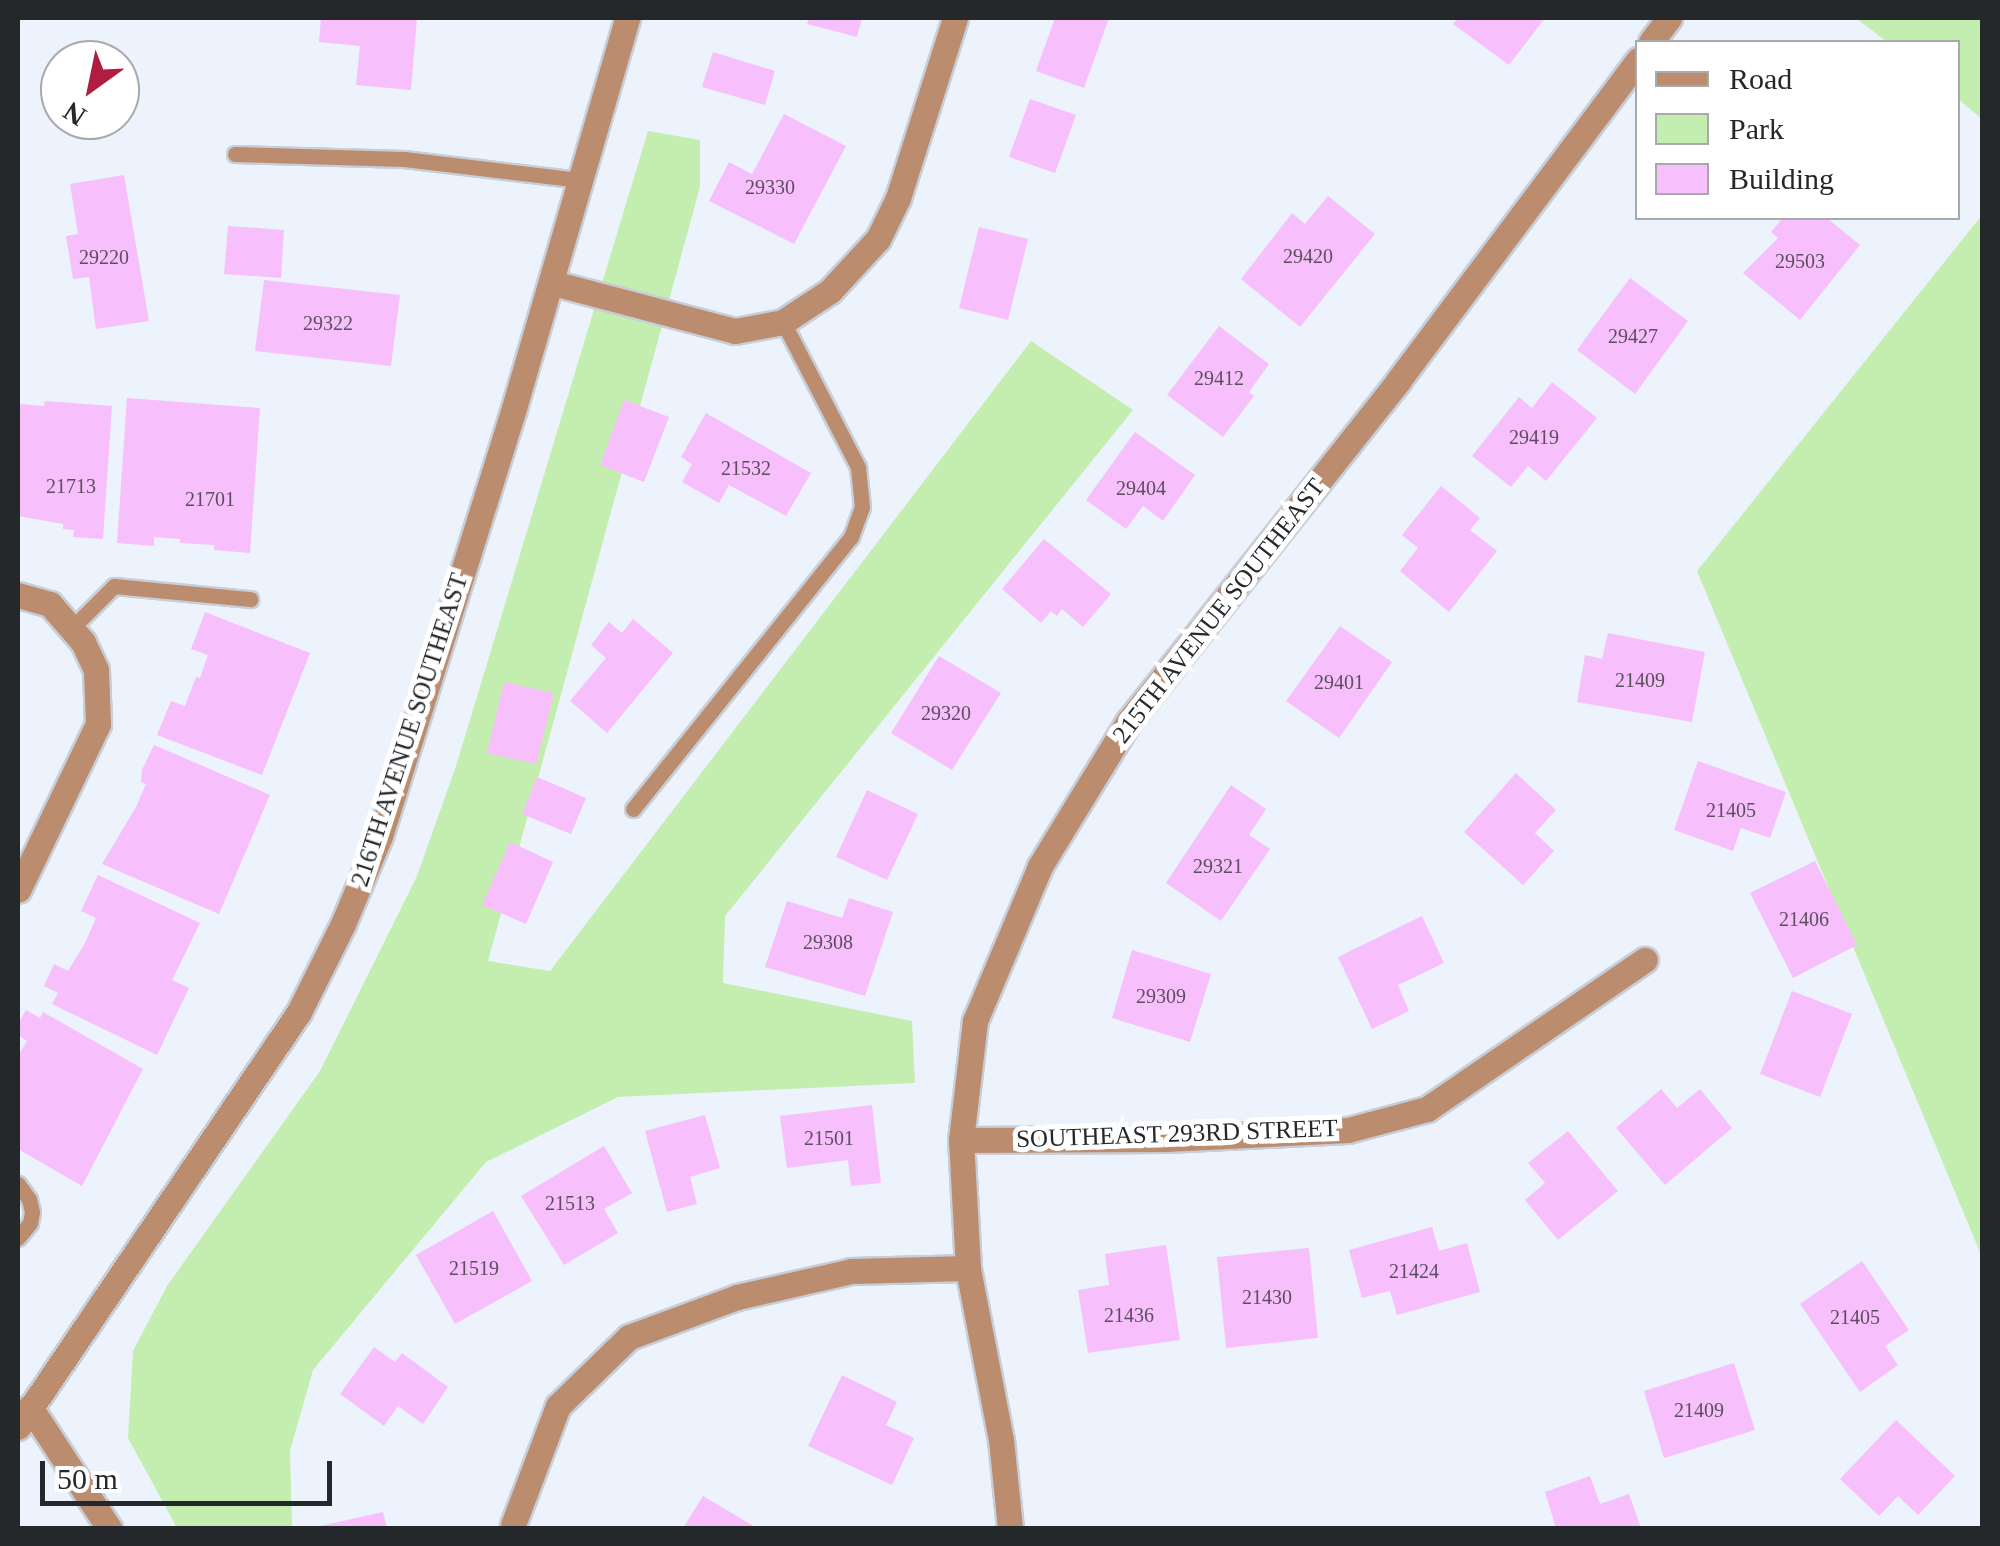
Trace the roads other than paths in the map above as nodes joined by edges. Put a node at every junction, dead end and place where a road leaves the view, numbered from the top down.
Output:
1 (628, 18) edge
2 (955, 18) edge
3 (1669, 18) edge
4 (1652, 40) edge
5 (1635, 64) edge
6 (236, 154) dead end
7 (581, 180) junction
8 (553, 283) junction
9 (783, 322) junction
10 (18, 595) edge
11 (250, 599) dead end
12 (72, 628) junction
13 (634, 808) dead end
14 (18, 890) edge
15 (1645, 960) dead end
16 (960, 1140) junction
17 (18, 1184) edge
18 (18, 1238) edge
19 (968, 1268) junction
20 (22, 1410) edge
21 (514, 1525) dead end
22 (109, 1528) edge
23 (1010, 1528) edge

1 - 7 street, 216TH AVENUE SOUTHEAST
2 - 9 street
3 - 4 street
5 - 16 street, 215TH AVENUE SOUTHEAST
6 - 7 lane
7 - 8 street, 216TH AVENUE SOUTHEAST
8 - 9 street
8 - 20 street, 216TH AVENUE SOUTHEAST
9 - 13 lane
10 - 12 street
11 - 12 lane
12 - 14 street
15 - 16 street, SOUTHEAST 293RD STREET
16 - 19 street, 215TH AVENUE SOUTHEAST
17 - 18 lane
19 - 21 street
19 - 23 street, 215TH AVENUE SOUTHEAST
20 - 22 street

